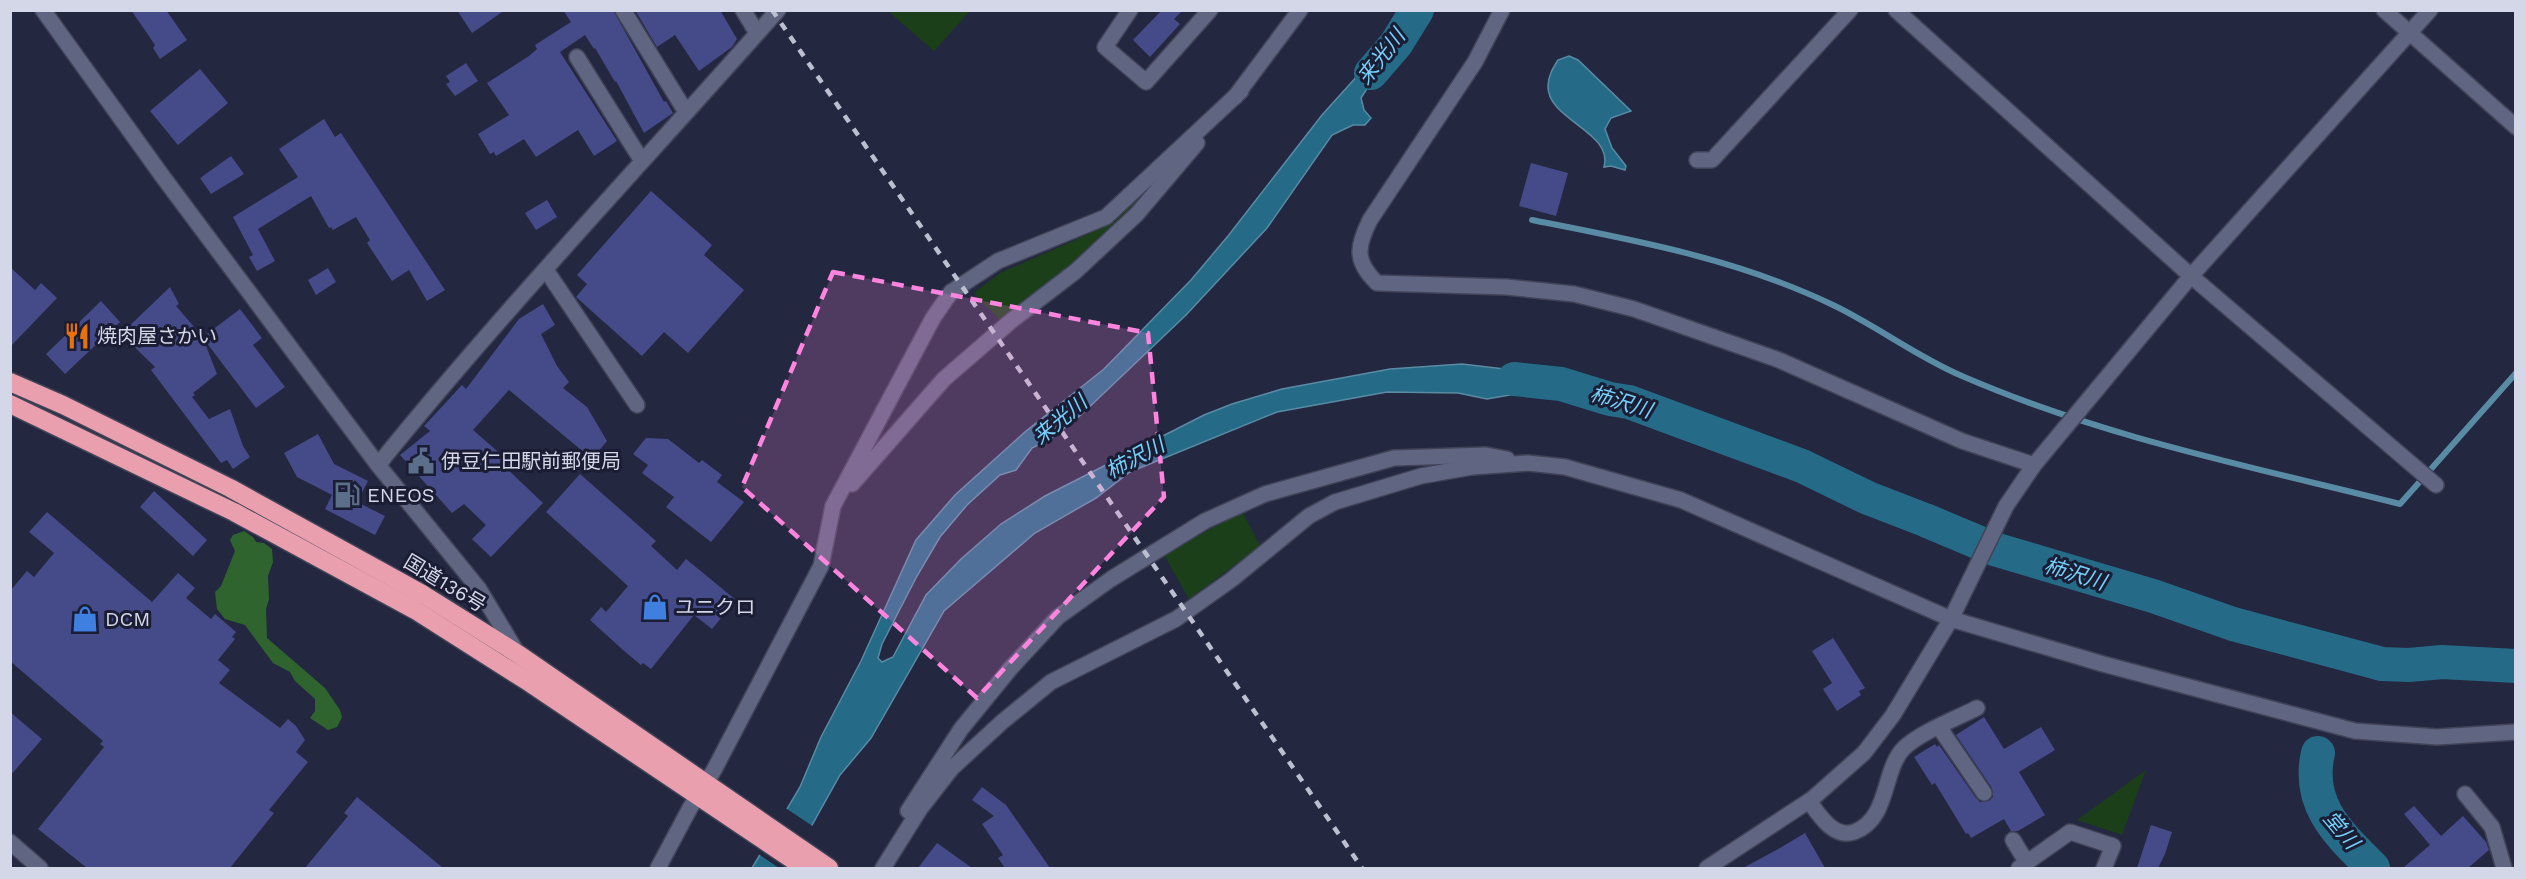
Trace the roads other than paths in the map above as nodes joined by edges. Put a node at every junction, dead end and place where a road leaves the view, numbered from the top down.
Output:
1 (42, 10) edge
2 (623, 10) edge
3 (743, 10) edge
4 (778, 10) edge
5 (1210, 10) edge
6 (1300, 10) edge
7 (1502, 10) edge
8 (1850, 10) edge
9 (1896, 10) edge
10 (2384, 10) edge
11 (2430, 10) edge
12 (1128, 11) edge
13 (757, 33) junction
14 (2409, 34) junction
15 (577, 57) dead end
16 (1241, 91) junction
17 (686, 112) junction
18 (2516, 127) edge
19 (1698, 160) dead end
20 (642, 161) junction
21 (546, 270) junction
22 (2191, 276) junction
23 (10, 382) edge
24 (10, 404) edge
25 (638, 405) dead end
26 (1524, 463) junction
27 (378, 465) junction
28 (2030, 471) junction
29 (2436, 485) dead end
30 (833, 506) junction
31 (1953, 613) junction
32 (518, 654) junction
33 (530, 683) junction
34 (1977, 708) dead end
35 (1939, 727) junction
36 (2516, 732) edge
37 (1984, 792) dead end
38 (708, 794) junction
39 (2465, 794) dead end
40 (1809, 801) junction
41 (2013, 840) dead end
42 (10, 842) edge
43 (894, 850) junction
44 (1716, 866) edge
45 (2023, 866) edge
46 (40, 868) edge
47 (658, 868) edge
48 (805, 868) edge
49 (829, 868) edge
50 (883, 868) edge
51 (2104, 868) edge
52 (2504, 868) edge

1 - 27 street
2 - 17 street
3 - 13 street
4 - 13 street
5 - 12 street
6 - 16 street
7 - 28 street
8 - 19 street
9 - 22 street
10 - 14 street
11 - 14 street
13 - 17 street
14 - 18 street
14 - 22 street
15 - 20 street
16 - 30 street
16 - 30 street
17 - 20 street
20 - 21 street
21 - 25 street
21 - 27 street
22 - 28 street
22 - 29 street
23 - 32 highway, 国道136号
24 - 33 highway, 国道136号
26 - 31 street
26 - 43 street
26 - 43 street
27 - 32 street
28 - 31 street
30 - 38 street
31 - 36 street
31 - 40 street
32 - 33 street
32 - 38 highway, 国道136号
33 - 38 highway, 国道136号
34 - 35 street
35 - 37 street
35 - 40 street
38 - 47 street
38 - 48 highway, 国道136号
38 - 49 highway, 国道136号
39 - 52 street
40 - 44 street
41 - 45 street
42 - 46 street
43 - 50 street
45 - 51 street

